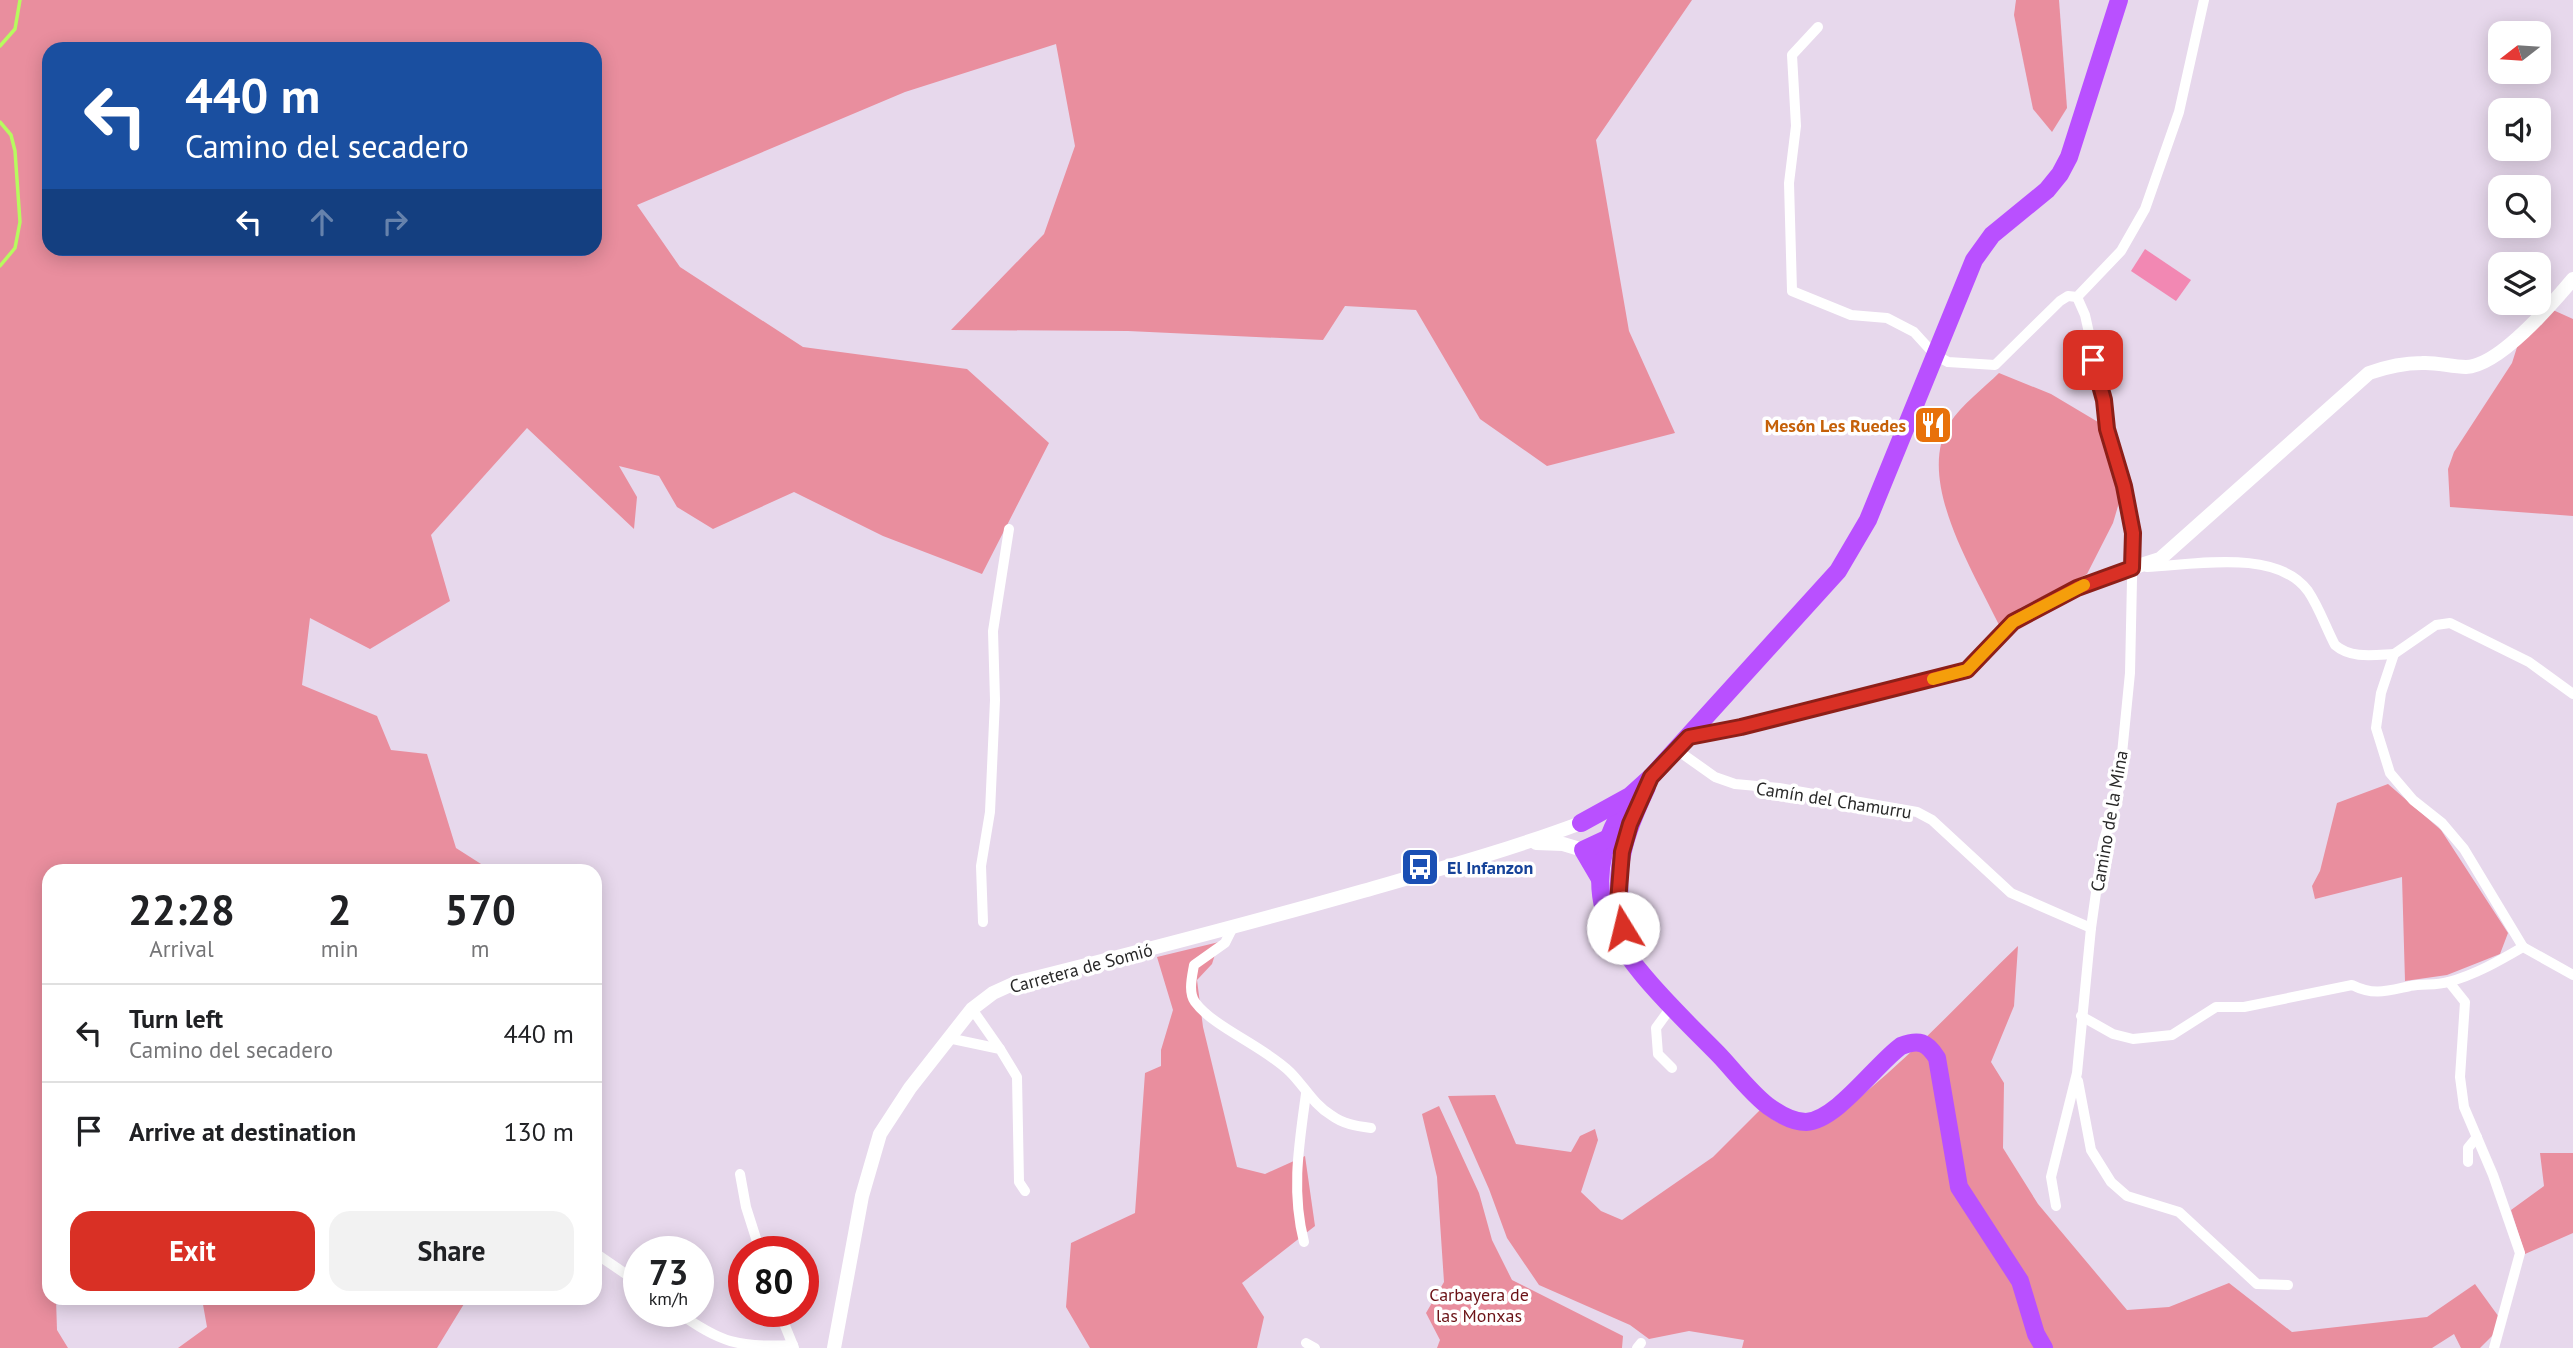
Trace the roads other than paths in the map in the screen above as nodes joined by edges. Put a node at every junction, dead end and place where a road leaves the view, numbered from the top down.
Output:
1 (2119, 0) edge
2 (2204, 0) edge
3 (1818, 27) dead end
4 (2573, 279) edge
5 (2077, 297) junction
6 (1935, 355) junction
7 (1009, 529) dead end
8 (2132, 568) junction
9 (2394, 654) junction
10 (2573, 694) edge
11 (1683, 743) junction
12 (1651, 777) junction
13 (1630, 796) junction
14 (1581, 823) junction
15 (1630, 824) junction
16 (1605, 842) junction
17 (1528, 843) junction
18 (1583, 850) junction
19 (1600, 880) junction
20 (1618, 902) junction
21 (983, 922) dead end
22 (2091, 928) junction
23 (1232, 929) junction
24 (2523, 947) junction
25 (1629, 955) junction
26 (2573, 975) edge
27 (2449, 982) junction
28 (1672, 1006) junction
29 (972, 1009) junction
30 (2081, 1016) junction
31 (948, 1038) junction
32 (1000, 1049) junction
33 (1672, 1068) dead end
34 (2077, 1073) junction
35 (1306, 1094) junction
36 (1371, 1128) dead end
37 (2477, 1137) junction
38 (2468, 1162) dead end
39 (740, 1174) dead end
40 (1026, 1191) dead end
41 (2056, 1206) dead end
42 (755, 1236) edge
43 (1304, 1242) dead end
44 (602, 1258) edge
45 (623, 1272) edge
46 (2288, 1285) dead end
47 (701, 1327) edge
48 (786, 1327) edge
49 (794, 1347) edge
50 (834, 1348) edge
51 (2044, 1348) edge
52 (2494, 1348) edge

1 - 6 highway
2 - 5 street
3 - 6 street
4 - 8 street
5 - 6 street
5 - 8 street, Camino de la Mina
6 - 11 highway
7 - 21 street
8 - 9 street
8 - 11 street
8 - 22 street, Camino de la Mina
9 - 10 street
9 - 24 street
11 - 12 highway
11 - 22 street, Camín del Chamurru
12 - 13 highway
12 - 15 highway
13 - 14 highway
13 - 16 highway
14 - 16 highway
14 - 17 street
15 - 16 highway
15 - 20 highway
16 - 18 highway
16 - 19 highway
16 - 20 highway
17 - 18 street
17 - 23 street, Carretera de Somió
18 - 19 highway
19 - 25 highway
20 - 25 highway
22 - 30 street, Camino de la Mina
23 - 29 street, Carretera de Somió
23 - 35 street
24 - 26 street
24 - 27 street
25 - 28 highway
27 - 30 street
27 - 37 street
28 - 33 street
28 - 51 highway
29 - 31 street, Carretera de Somió
29 - 32 street
30 - 34 street, Camino de la Mina
31 - 32 street
31 - 50 street, Carretera de Somió
32 - 40 street
34 - 41 street
34 - 46 street
35 - 36 street
35 - 43 street
37 - 38 street
37 - 52 street
39 - 42 street
44 - 45 street
47 - 49 street
48 - 49 street

